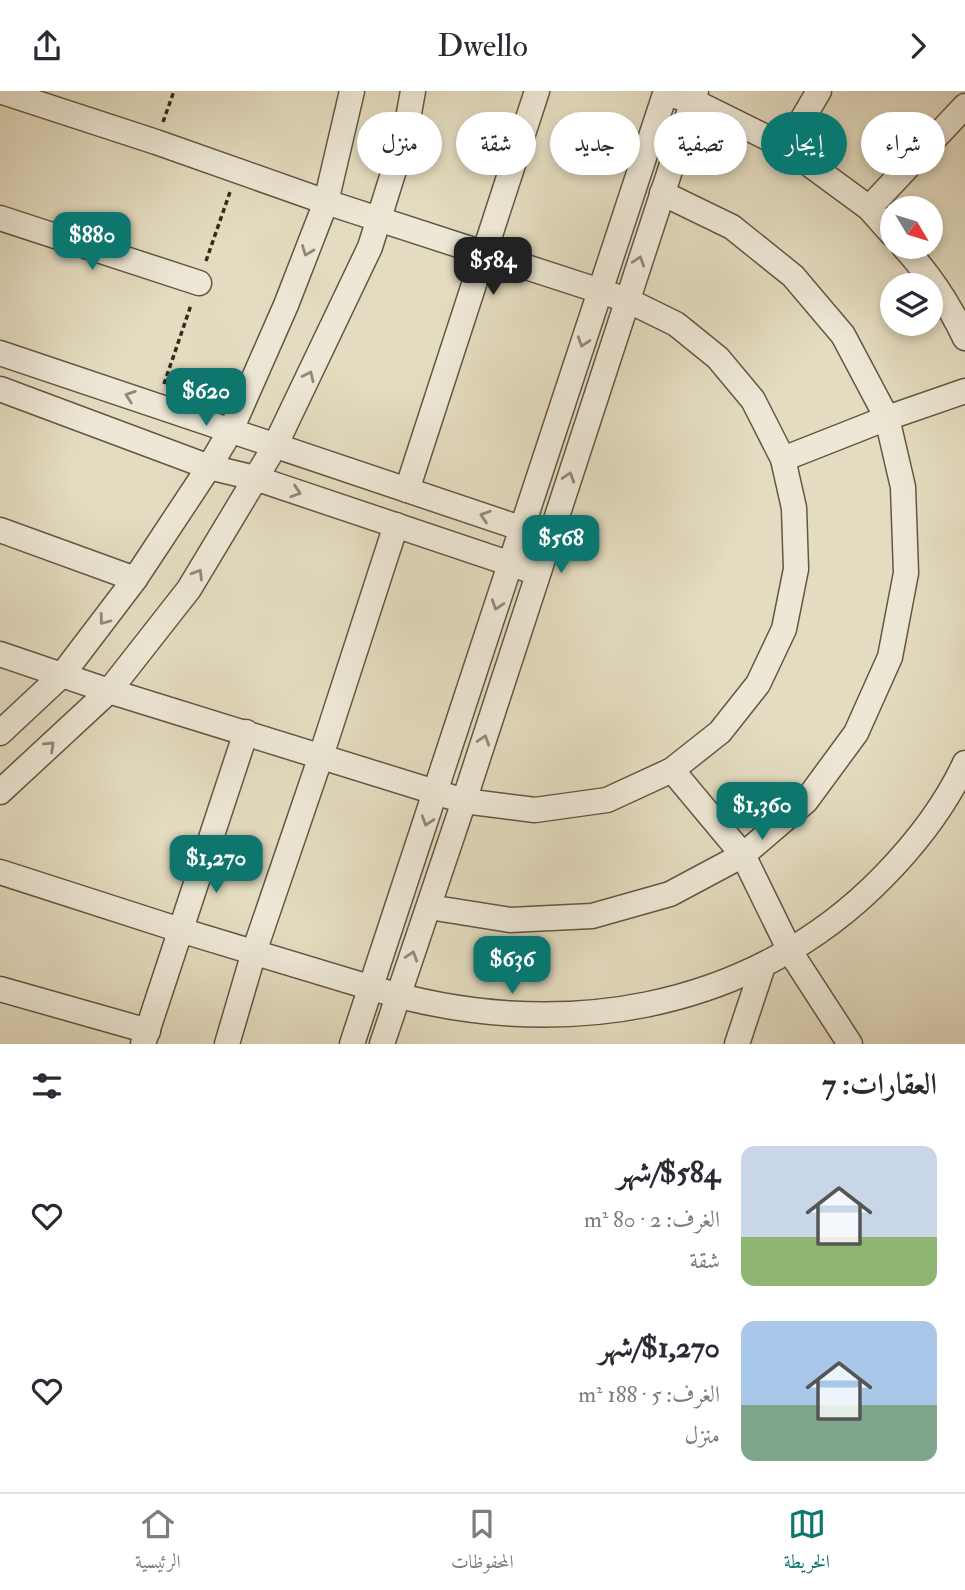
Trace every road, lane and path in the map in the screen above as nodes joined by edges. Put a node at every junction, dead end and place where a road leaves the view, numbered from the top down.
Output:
1 (0, 91) edge
2 (174, 91) edge
3 (352, 91) edge
4 (413, 91) edge
5 (537, 91) edge
6 (819, 91) edge
7 (664, 92) edge
8 (695, 96) edge
9 (965, 106) edge
10 (807, 112) edge
11 (761, 133) edge
12 (156, 142) junction
13 (824, 175) edge
14 (662, 193) junction
15 (326, 202) junction
16 (869, 208) junction
17 (0, 218) edge
18 (379, 219) junction
19 (880, 220) edge
20 (484, 252) junction
21 (915, 259) edge
22 (199, 283) dead end
23 (600, 291) junction
24 (626, 300) junction
25 (965, 338) edge
26 (0, 353) edge
27 (0, 389) edge
28 (965, 391) edge
29 (887, 418) junction
30 (231, 430) junction
31 (275, 446) junction
32 (783, 459) junction
33 (209, 467) junction
34 (255, 478) junction
35 (407, 490) junction
36 (396, 525) junction
37 (521, 528) junction
38 (0, 530) edge
39 (549, 537) junction
40 (510, 564) junction
41 (538, 573) junction
42 (135, 579) junction
43 (0, 654) edge
44 (62, 675) junction
45 (110, 691) junction
46 (246, 732) junction
47 (0, 733) edge
48 (321, 756) junction
49 (965, 763) edge
50 (672, 770) junction
51 (436, 792) junction
52 (0, 793) edge
53 (464, 801) junction
54 (743, 855) junction
55 (0, 872) edge
56 (429, 907) junction
57 (180, 930) junction
58 (254, 952) junction
59 (791, 953) junction
60 (762, 969) junction
61 (372, 988) junction
62 (0, 989) edge
63 (398, 998) junction
64 (146, 1037) edge
65 (227, 1044) edge
66 (352, 1044) edge
67 (382, 1044) edge
68 (737, 1044) edge
69 (850, 1044) edge

1 - 12 street
2 - 12 path
3 - 15 street
4 - 18 street
5 - 20 street
6 - 10 street
7 - 8 street
7 - 23 street
8 - 11 street
8 - 14 street
9 - 16 street
12 - 15 street
13 - 16 street
24 -> 14 street
14 - 29 street
15 - 18 street
15 -> 30 street
16 - 19 street
17 - 22 street
18 - 20 street
31 -> 18 street
20 - 23 street
20 - 35 street
21 - 25 street
23 - 24 street
23 -> 37 street
24 - 32 street
39 -> 24 street
30 -> 26 street
27 - 33 street
28 - 29 street
29 - 32 street
29 - 54 street
30 - 31 street
30 - 33 street
31 - 34 street
31 - 35 street
32 - 50 street
33 - 34 street
33 - 42 street
34 -> 36 street
45 -> 34 street
37 -> 35 street
36 - 40 street
36 - 48 street
37 - 39 street
37 - 40 street
38 - 42 street
39 - 41 street
40 - 41 street
40 -> 51 street
53 -> 41 street
42 -> 44 street
43 - 44 street
44 - 45 street
44 - 47 street
45 - 46 street
52 -> 45 street
46 - 48 street
46 - 57 street
48 - 51 street
48 - 58 street
49 - 59 street
50 - 53 street
50 - 54 street
51 - 53 street
51 -> 61 street
53 - 56 street
54 - 56 street
54 - 59 street
55 - 57 street
63 -> 56 street
57 - 58 street
57 - 64 street
58 - 61 street
58 - 65 street
59 - 60 street
59 - 69 street
60 - 63 street
60 - 68 street
61 - 63 street
61 - 66 street
62 - 64 street
63 - 67 street

